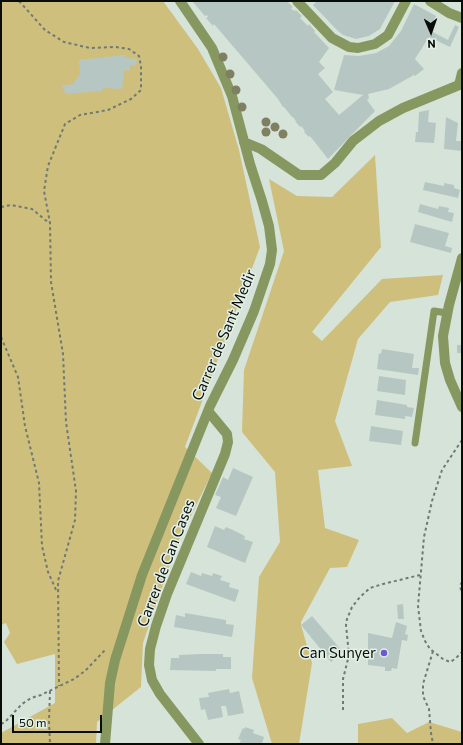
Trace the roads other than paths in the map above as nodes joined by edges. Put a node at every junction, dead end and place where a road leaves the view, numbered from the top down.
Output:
1 (180, 1) edge
2 (297, 1) edge
3 (406, 1) edge
4 (430, 1) edge
5 (462, 18) edge
6 (462, 73) edge
7 (244, 142) junction
8 (462, 258) edge
9 (447, 313) junction
10 (462, 407) edge
11 (208, 411) junction
12 (414, 443) dead end
13 (105, 744) edge
14 (199, 744) edge

1 - 7 street, Carrer de Sant Medir
2 - 3 street
4 - 5 street
6 - 7 street
7 - 11 street, Carrer de Sant Medir
8 - 9 street
9 - 10 street
9 - 12 lane
11 - 13 street, Carrer de Sant Medir
11 - 14 street, Carrer de Can Cases

